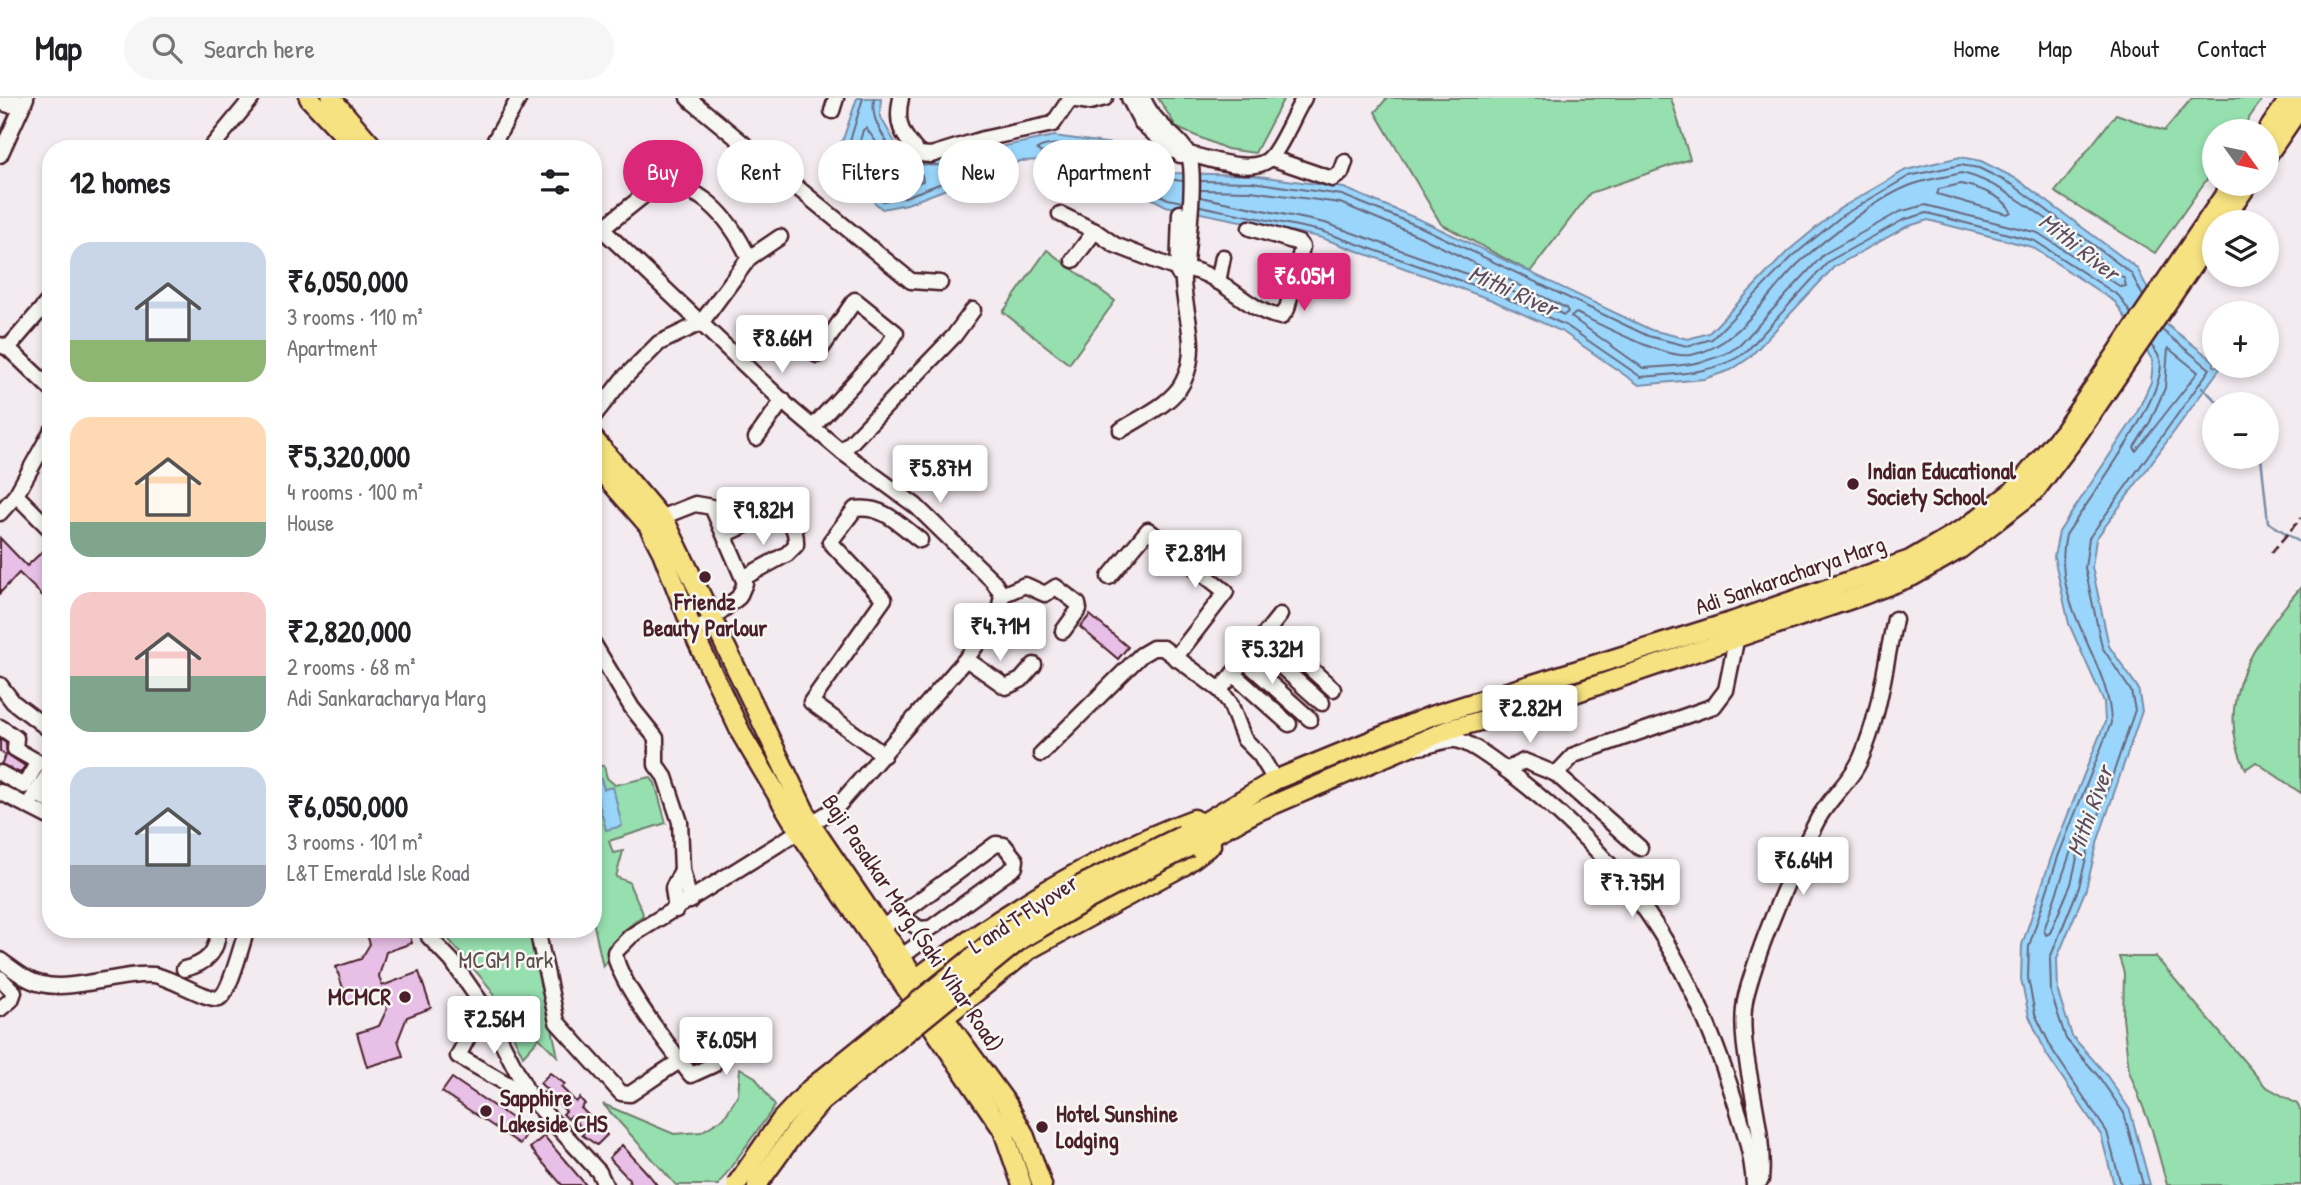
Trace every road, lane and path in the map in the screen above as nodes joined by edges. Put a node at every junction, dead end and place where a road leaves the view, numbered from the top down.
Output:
1 (13, 98) edge
2 (26, 98) edge
3 (253, 98) edge
4 (309, 98) edge
5 (331, 98) edge
6 (519, 98) edge
7 (688, 98) edge
8 (901, 98) edge
9 (1105, 98) edge
10 (1129, 98) edge
11 (1143, 98) edge
12 (1304, 98) edge
13 (2290, 98) edge
14 (0, 102) edge
15 (2301, 106) edge
16 (2276, 119) edge
17 (2279, 138) edge
18 (218, 140) edge
19 (349, 140) edge
20 (367, 140) edge
21 (495, 140) edge
22 (0, 155) edge
23 (1271, 158) junction
24 (1185, 162) junction
25 (1345, 162) dead end
26 (2224, 196) edge
27 (1060, 214) dead end
28 (602, 228) edge
29 (1250, 228) dead end
30 (1095, 231) junction
31 (602, 236) edge
32 (780, 237) dead end
33 (2202, 252) edge
34 (1223, 257) dead end
35 (749, 258) junction
36 (1073, 260) dead end
37 (1181, 273) junction
38 (1218, 282) junction
39 (940, 283) dead end
40 (42, 307) edge
41 (973, 310) dead end
42 (701, 323) junction
43 (4, 347) edge
44 (817, 355) dead end
45 (42, 381) edge
46 (783, 400) junction
47 (602, 406) edge
48 (813, 427) junction
49 (1121, 430) dead end
50 (756, 438) dead end
51 (42, 448) edge
52 (602, 448) edge
53 (842, 452) junction
54 (602, 472) edge
55 (16, 495) junction
56 (770, 511) junction
57 (0, 513) edge
58 (716, 514) junction
59 (662, 517) junction
60 (42, 521) edge
61 (725, 536) junction
62 (920, 540) dead end
63 (1109, 577) dead end
64 (743, 578) junction
65 (1002, 595) junction
66 (1280, 615) dead end
67 (712, 616) junction
68 (1740, 619) junction
69 (1895, 619) dead end
70 (1268, 630) junction
71 (1063, 631) dead end
72 (694, 633) junction
73 (1738, 639) junction
74 (1256, 644) junction
75 (602, 658) edge
76 (1175, 658) junction
77 (966, 659) junction
78 (1244, 660) junction
79 (1034, 665) dead end
80 (1233, 674) junction
81 (0, 685) edge
82 (1333, 689) dead end
83 (1220, 690) junction
84 (1322, 703) dead end
85 (1310, 719) dead end
86 (42, 724) edge
87 (1289, 724) dead end
88 (0, 727) edge
89 (1409, 747) junction
90 (1041, 754) dead end
91 (884, 755) junction
92 (1506, 770) junction
93 (1556, 774) junction
94 (5, 776) edge
95 (1275, 780) junction
96 (42, 783) edge
97 (1, 792) edge
98 (32, 799) junction
99 (42, 801) edge
100 (42, 809) edge
101 (1256, 812) junction
102 (1218, 814) junction
103 (806, 829) junction
104 (1186, 841) junction
105 (1640, 848) dead end
106 (682, 870) junction
107 (690, 901) junction
108 (676, 910) junction
109 (899, 915) junction
110 (882, 928) junction
111 (925, 929) junction
112 (984, 930) junction
113 (217, 938) edge
114 (244, 938) edge
115 (430, 938) edge
116 (539, 938) edge
117 (901, 957) junction
118 (0, 960) edge
119 (1009, 964) junction
120 (181, 975) junction
121 (0, 978) edge
122 (910, 983) junction
123 (484, 1007) junction
124 (0, 1009) edge
125 (939, 1022) junction
126 (530, 1097) junction
127 (1026, 1181) edge
128 (605, 1185) edge
129 (736, 1185) edge
130 (757, 1185) edge
131 (1754, 1185) edge
132 (1760, 1185) edge

1 - 14 street
2 - 22 street
3 - 18 street
4 - 19 main road
5 - 20 main road
6 - 21 street
7 - 39 street
8 - 9 street
10 - 24 street
11 - 24 street
12 - 23 street
13 - 16 main road
15 - 17 main road
23 - 24 street
23 - 25 street
24 - 37 street
26 - 68 main road, Adi Sankaracharya Marg
27 - 30 street
28 - 35 street
29 - 38 street
30 - 36 street
30 - 37 street
31 - 42 street
32 - 35 street
33 - 73 main road, Adi Sankaracharya Marg
34 - 38 street
35 - 42 street
37 - 38 street
37 - 49 street
40 - 43 street
41 - 53 street
42 - 46 street
42 - 47 street
43 - 45 street
44 - 48 street
46 - 48 street
46 - 50 street
48 - 53 street
51 - 55 street
52 - 59 main road, Baji Pasalkar Marg (Saki Vihar Road)
53 - 65 street
54 - 72 main road, Baji Pasalkar Marg (Saki Vihar Road)
55 - 57 street
55 - 60 street
56 - 58 street
56 - 61 street
56 - 64 street
58 - 59 street
58 - 61 street
59 - 67 main road, Baji Pasalkar Marg (Saki Vihar Road)
61 - 64 street
62 - 91 street
63 - 76 street
64 - 67 street
65 - 71 street
65 - 77 street
66 - 70 street
67 - 72 street
67 - 103 main road, Baji Pasalkar Marg (Saki Vihar Road)
68 - 73 street
68 - 95 main road, Adi Sankaracharya Marg
69 - 132 street
70 - 74 street
70 - 82 street
72 - 103 main road, Baji Pasalkar Marg (Saki Vihar Road)
73 - 89 main road, Adi Sankaracharya Marg
73 - 93 street
74 - 78 street
74 - 84 street
75 - 106 street
76 - 83 street
76 - 90 street
77 - 79 street
77 - 91 street
78 - 80 street
78 - 85 street
80 - 83 street
80 - 87 street
81 - 86 street
83 - 95 street
88 - 94 street
89 - 92 street
89 - 101 main road, Adi Sankaracharya Marg
91 - 103 street
92 - 93 street
92 - 131 street
93 - 105 street
94 - 97 street
95 - 102 main road, Adi Sankaracharya Marg
96 - 98 street
97 - 98 street
98 - 99 street
98 - 100 street
101 - 104 main road, L and T Flyover
101 - 119 main road
102 - 104 main road, L and T Flyover
102 - 112 main road
103 - 107 street
103 - 110 main road, Baji Pasalkar Marg (Saki Vihar Road)
103 - 122 main road, Baji Pasalkar Marg (Saki Vihar Road)
104 - 129 main road, L and T Flyover, bridge
104 - 130 main road, L and T Flyover, bridge
106 - 107 street
106 - 108 street
107 - 108 street
108 - 116 street
109 - 110 street
109 - 111 street
109 - 111 street
110 - 117 main road, Baji Pasalkar Marg (Saki Vihar Road)
111 - 117 street
112 - 119 main road
112 - 122 main road
113 - 120 street
114 - 120 street
115 - 123 street
117 - 122 main road, Baji Pasalkar Marg (Saki Vihar Road)
118 - 120 street
119 - 125 main road
121 - 124 street
122 - 125 main road, Baji Pasalkar Marg (Saki Vihar Road)
123 - 126 street
123 - 126 street
125 - 127 main road, Baji Pasalkar Marg (Saki Vihar Road)
126 - 128 street

